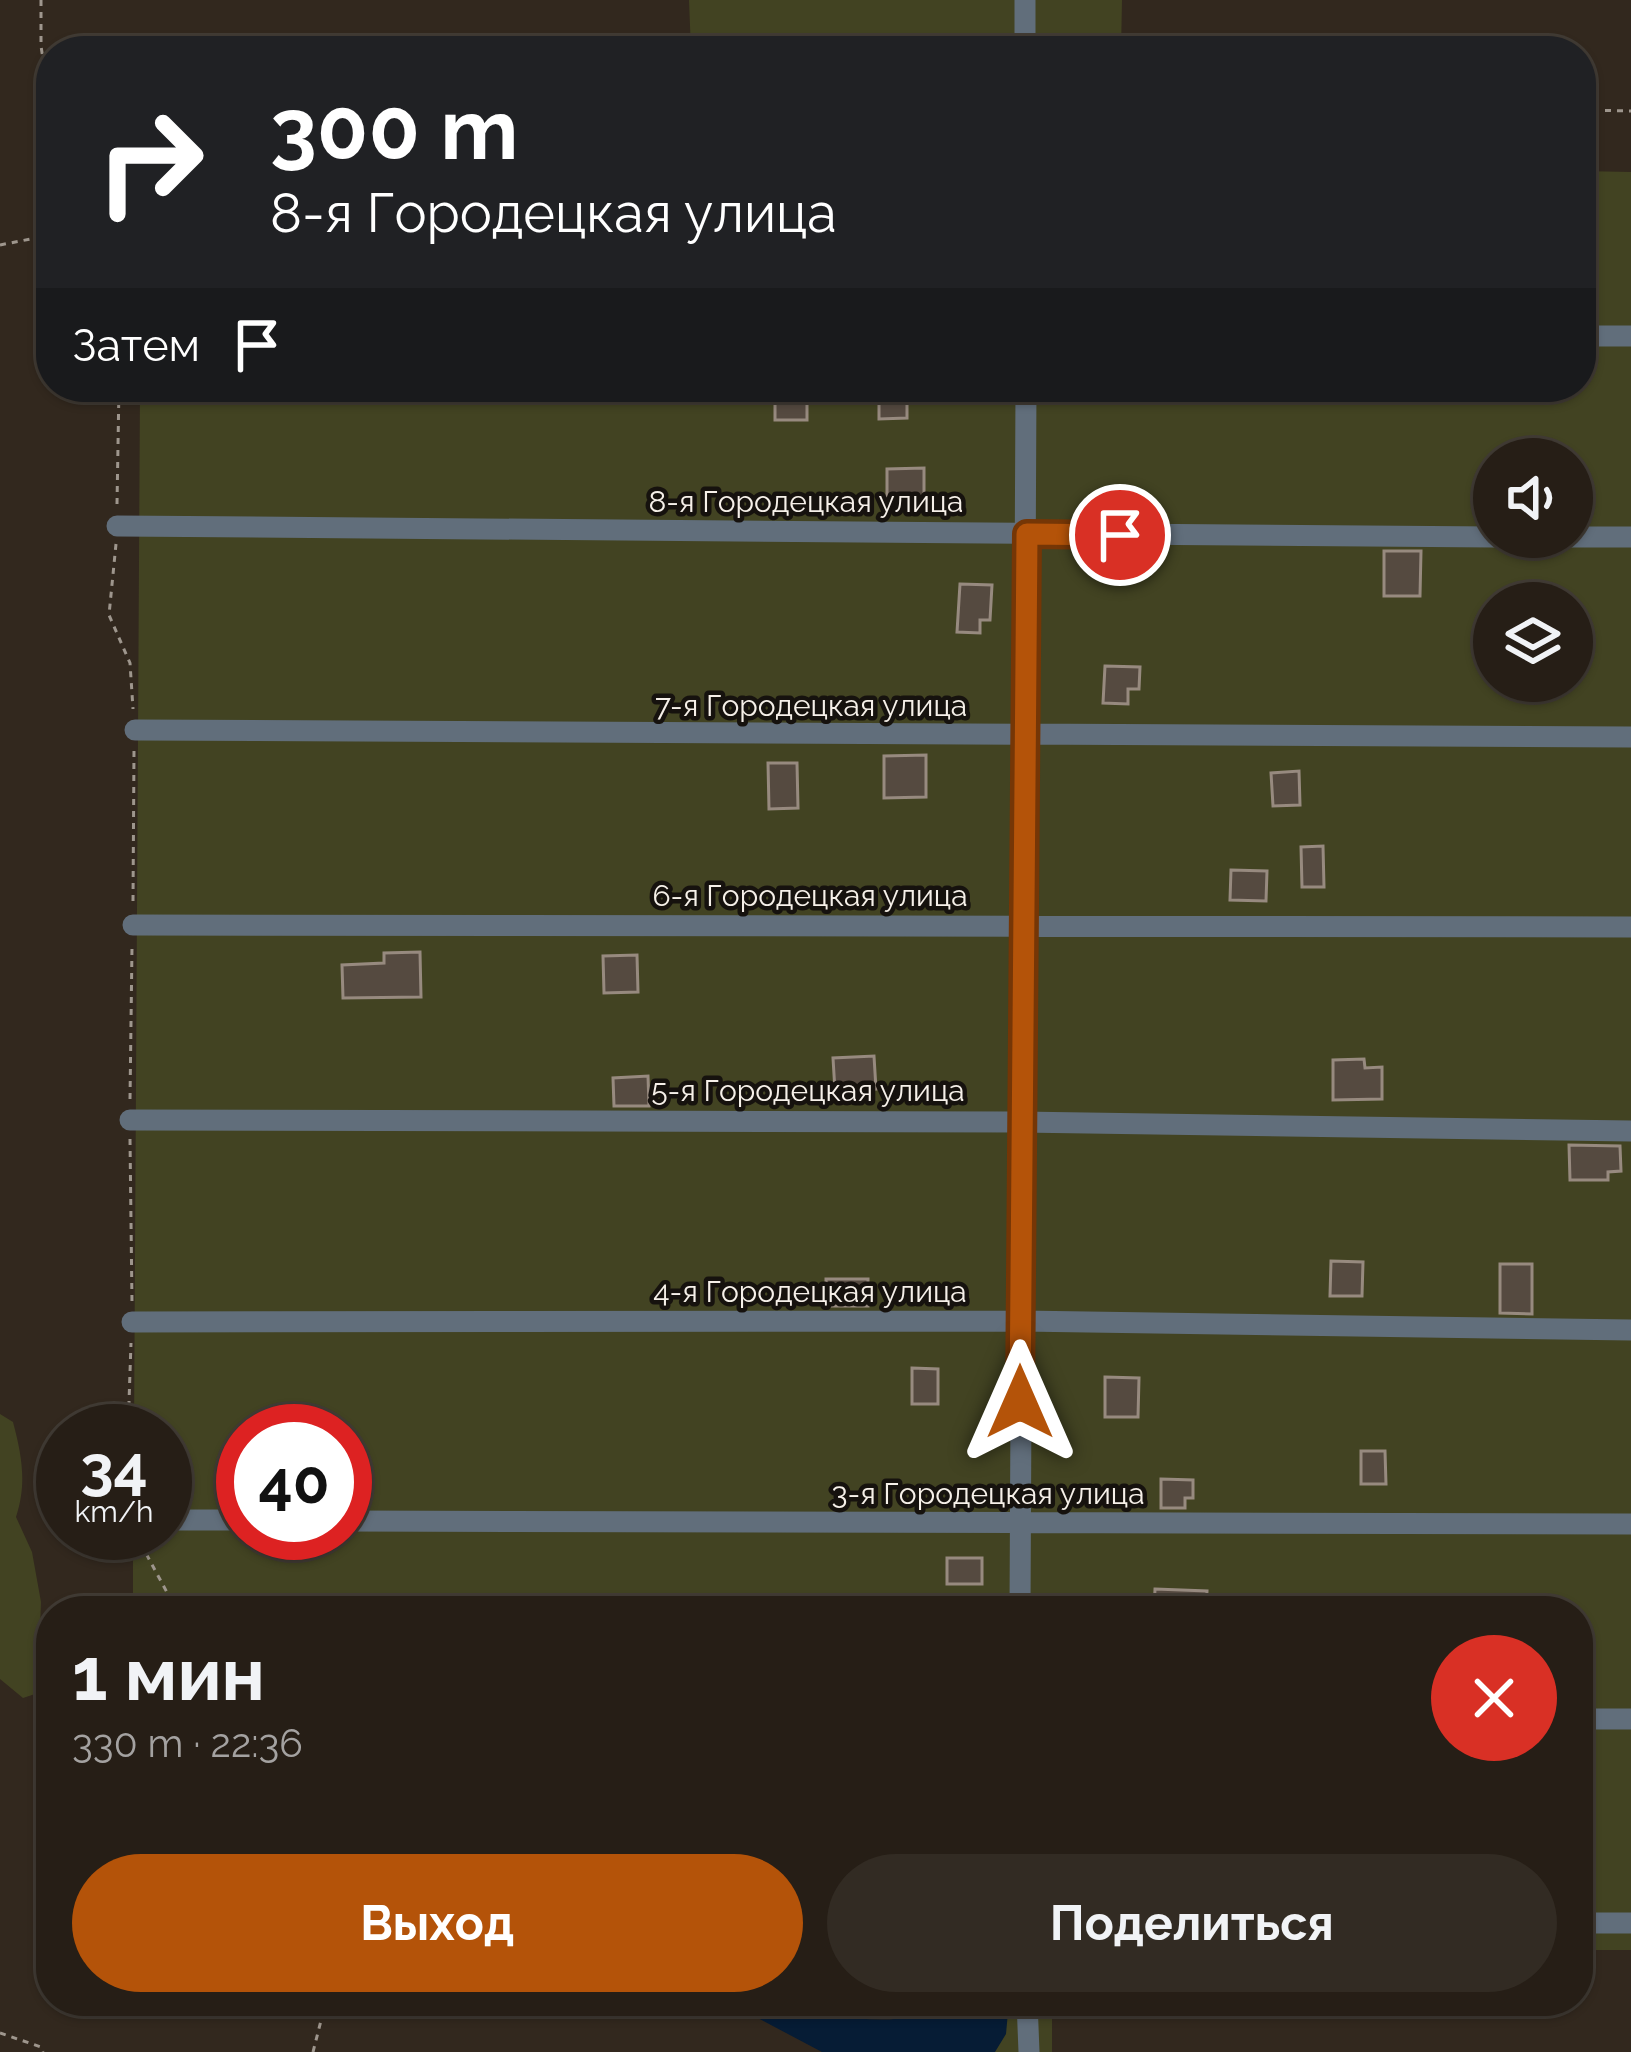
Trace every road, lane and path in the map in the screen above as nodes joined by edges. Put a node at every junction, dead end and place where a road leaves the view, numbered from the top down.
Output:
1 (41, 0) edge
2 (1025, 0) edge
3 (41, 36) edge
4 (1025, 36) edge
5 (1596, 110) edge
6 (1631, 111) edge
7 (36, 238) edge
8 (0, 245) edge
9 (1596, 336) edge
10 (1631, 337) edge
11 (1026, 402) edge
12 (117, 526) dead end
13 (1027, 534) junction
14 (1473, 537) edge
15 (1593, 537) edge
16 (1631, 537) edge
17 (135, 730) dead end
18 (1027, 737) junction
19 (1631, 737) edge
20 (133, 925) dead end
21 (1021, 927) junction
22 (1631, 927) edge
23 (130, 1120) dead end
24 (1020, 1122) junction
25 (1631, 1131) edge
26 (132, 1322) dead end
27 (1021, 1322) junction
28 (1631, 1330) edge
29 (372, 1521) edge
30 (1019, 1524) junction
31 (1631, 1524) edge
32 (149, 1560) edge
33 (168, 1596) edge
34 (1019, 1596) edge
35 (1631, 1719) edge
36 (1593, 1720) edge
37 (1593, 1923) edge
38 (1631, 1923) edge
39 (322, 2016) edge
40 (1028, 2016) edge
41 (0, 2033) edge
42 (43, 2052) edge
43 (313, 2052) edge
44 (1029, 2052) edge

1 - 3 path
2 - 4 street
5 - 6 path
7 - 8 path
9 - 10 street
11 - 13 street
12 - 13 street, 8-я Городецкая улица
13 - 14 street, 8-я Городецкая улица
13 - 18 street
15 - 16 street
17 - 18 street, 7-я Городецкая улица
18 - 19 street, 7-я Городецкая улица
18 - 21 street
20 - 21 street, 6-я Городецкая улица
21 - 22 street, 6-я Городецкая улица
21 - 24 street
23 - 24 street, 5-я Городецкая улица
24 - 25 street, 5-я Городецкая улица
24 - 27 street
26 - 27 street, 4-я Городецкая улица
27 - 28 street, 4-я Городецкая улица
27 - 30 street
29 - 30 street, 3-я Городецкая улица
30 - 31 street, 3-я Городецкая улица
30 - 34 street
32 - 33 path
35 - 36 street
37 - 38 street
39 - 43 path
40 - 44 street
41 - 42 path

